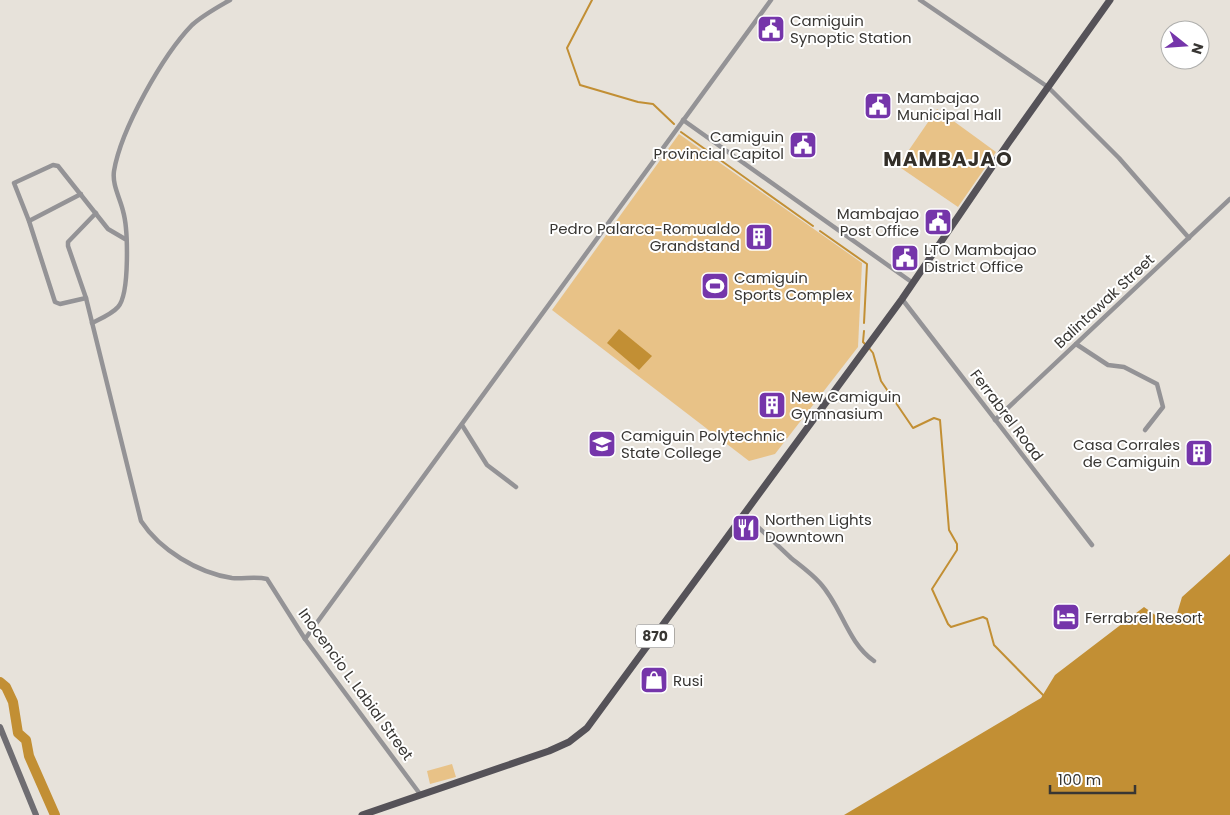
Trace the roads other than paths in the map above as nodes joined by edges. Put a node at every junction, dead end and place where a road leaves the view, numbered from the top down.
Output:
1 (230, 0) edge
2 (771, 0) edge
3 (920, 0) edge
4 (1110, 0) edge
5 (1048, 87) junction
6 (683, 120) junction
7 (81, 194) junction
8 (1228, 201) edge
9 (1230, 207) edge
10 (96, 213) junction
11 (29, 220) junction
12 (1189, 238) junction
13 (125, 239) junction
14 (913, 283) junction
15 (86, 298) junction
16 (902, 299) junction
17 (92, 324) junction
18 (1076, 344) junction
19 (996, 420) junction
20 (462, 425) junction
21 (1145, 430) dead end
22 (516, 487) dead end
23 (743, 514) junction
24 (1092, 546) dead end
25 (305, 639) junction
26 (874, 661) dead end
27 (0, 727) edge
28 (420, 794) junction
29 (36, 815) edge
30 (362, 815) edge

1 - 13 street
2 - 6 street
3 - 5 street
4 - 5 main road, 870
5 - 12 street
5 - 14 main road, 870
6 - 14 street
6 - 20 street
7 - 10 street
7 - 11 street
7 - 11 street
8 - 9 street
8 - 12 street, Balintawak Street
10 - 13 street
10 - 15 street
11 - 15 street
12 - 18 street, Balintawak Street
13 - 17 street
14 - 16 main road, 870
15 - 17 street
16 - 19 street, Ferrabrel Road
16 - 23 main road, 870
17 - 25 street, Inocencio L. Labial Street
18 - 19 street, Balintawak Street
18 - 21 street
19 - 24 street, Ferrabrel Road
20 - 22 street
20 - 25 street
23 - 26 street
23 - 28 main road, 870
25 - 28 street, Inocencio L. Labial Street
27 - 29 street
28 - 30 main road, 870

